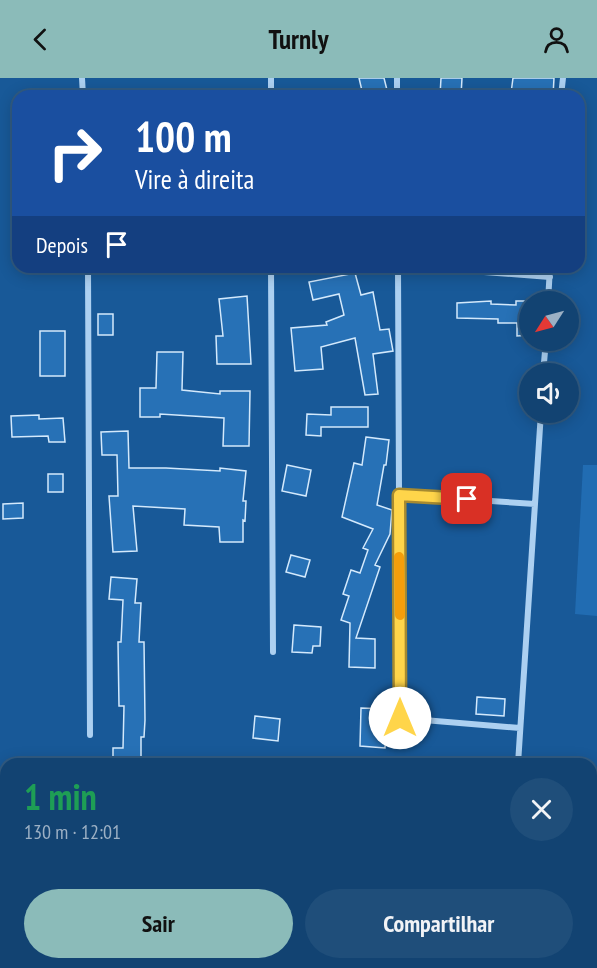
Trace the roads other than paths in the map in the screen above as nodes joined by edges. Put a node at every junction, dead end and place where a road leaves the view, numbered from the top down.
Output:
1 (88, 273) edge
2 (272, 273) edge
3 (398, 273) edge
4 (498, 273) edge
5 (550, 273) edge
6 (550, 277) junction
7 (549, 291) edge
8 (540, 423) edge
9 (399, 495) junction
10 (535, 504) junction
11 (273, 652) dead end
12 (520, 728) junction
13 (90, 735) dead end
14 (518, 758) edge

1 - 13 street
2 - 11 street
3 - 9 street
4 - 6 street
5 - 6 street
6 - 7 street
8 - 10 street
9 - 10 street
9 - 12 street
10 - 12 street
12 - 14 street

